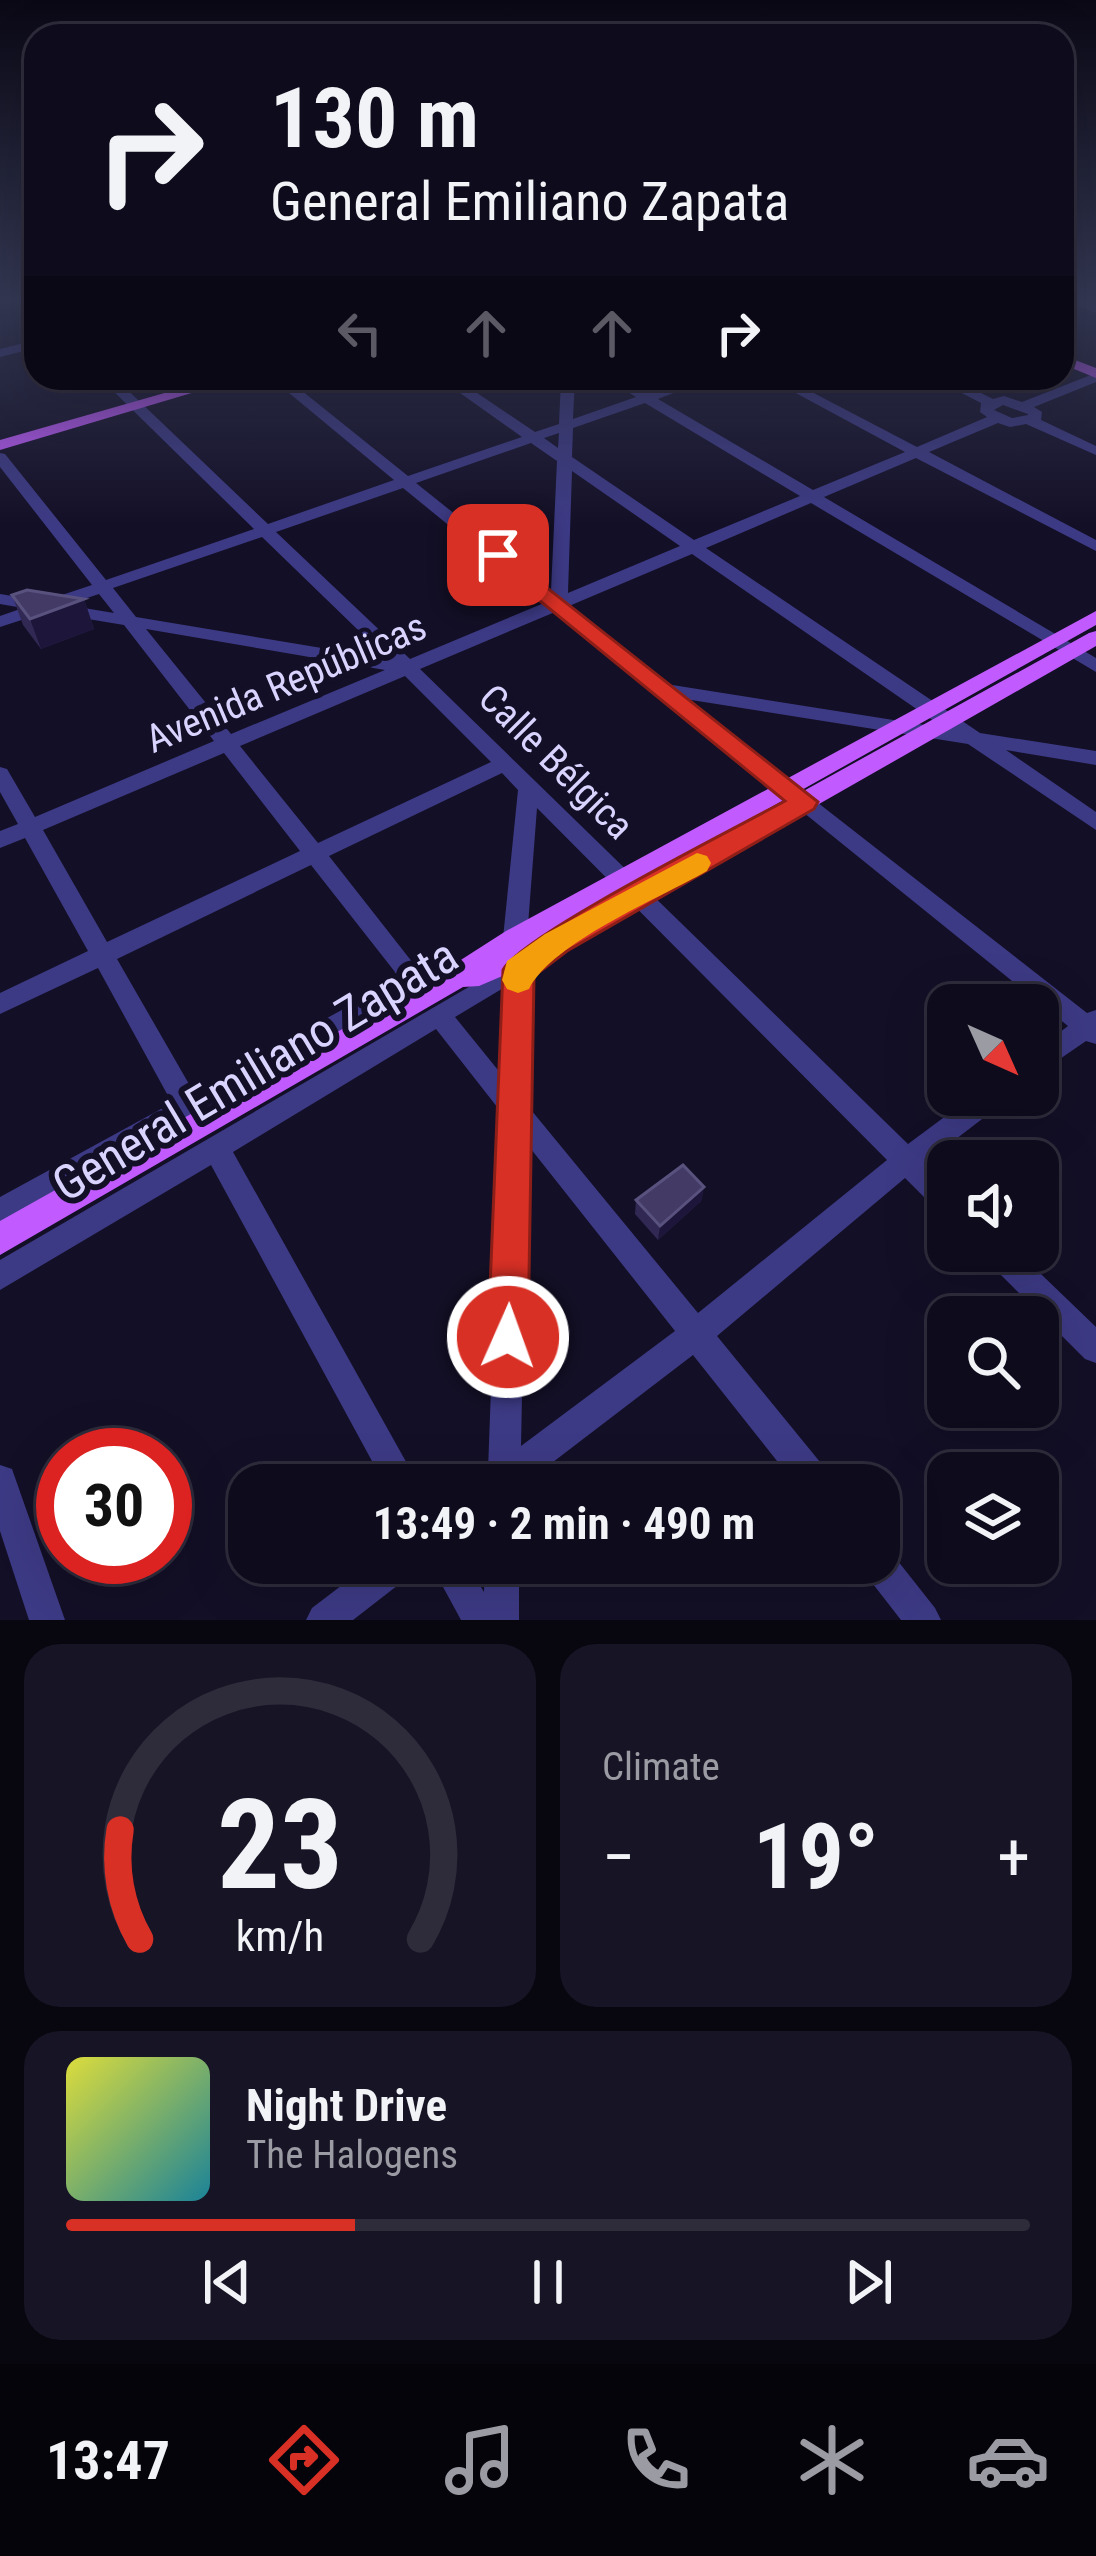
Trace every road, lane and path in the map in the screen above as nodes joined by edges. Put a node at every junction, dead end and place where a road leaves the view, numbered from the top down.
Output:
1 (119, 390) edge
2 (192, 390) edge
3 (293, 390) edge
4 (463, 390) edge
5 (568, 390) edge
6 (633, 390) edge
7 (670, 390) edge
8 (798, 390) edge
9 (959, 390) edge
10 (1070, 390) edge
11 (646, 398) junction
12 (135, 406) junction
13 (993, 411) junction
14 (1029, 413) junction
15 (566, 426) junction
16 (532, 438) junction
17 (0, 445) edge
18 (1096, 451) edge
19 (915, 452) junction
20 (0, 457) edge
21 (564, 460) junction
22 (405, 482) junction
23 (812, 496) junction
24 (263, 531) junction
25 (1096, 546) edge
26 (694, 547) junction
27 (103, 587) junction
28 (0, 598) edge
29 (559, 604) junction
30 (45, 607) junction
31 (1096, 617) edge
32 (0, 622) edge
33 (132, 622) junction
34 (1096, 637) edge
35 (1063, 646) junction
36 (1096, 666) edge
37 (408, 668) junction
38 (660, 689) junction
39 (936, 721) junction
40 (896, 728) junction
41 (977, 741) junction
42 (227, 743) junction
43 (1096, 758) edge
44 (501, 765) junction
45 (0, 774) edge
46 (528, 790) junction
47 (795, 796) junction
48 (1096, 822) edge
49 (31, 827) junction
50 (0, 840) edge
51 (315, 854) junction
52 (628, 889) junction
53 (515, 938) junction
54 (556, 942) junction
55 (103, 955) junction
56 (518, 970) junction
57 (439, 1002) junction
58 (0, 1004) edge
59 (1093, 1027) edge
60 (1059, 1049) edge
61 (189, 1108) junction
62 (515, 1108) junction
63 (966, 1116) edge
64 (216, 1148) junction
65 (905, 1161) junction
66 (927, 1182) edge
67 (0, 1212) edge
68 (0, 1239) edge
69 (1019, 1272) edge
70 (0, 1276) edge
71 (697, 1333) junction
72 (1096, 1348) edge
73 (391, 1464) edge
74 (502, 1464) edge
75 (526, 1464) edge
76 (800, 1464) edge
77 (0, 1481) edge
78 (371, 1584) edge
79 (460, 1584) edge
80 (502, 1584) edge
81 (895, 1584) edge
82 (47, 1620) edge
83 (324, 1620) edge
84 (481, 1620) edge
85 (501, 1620) edge
86 (923, 1620) edge

1 - 12 street, Calle Bélgica
2 - 12 main road
3 - 22 street
4 - 16 street
5 - 15 street
6 - 11 street
7 - 11 street
8 - 19 street
9 - 13 street
10 - 14 street
11 - 15 street
11 - 23 street
12 - 17 main road
12 - 24 street, Calle Bélgica
13 - 14 street
13 - 19 street, Avenida Repúblicas
14 - 18 street
15 - 16 street
15 - 21 street
16 - 21 street
16 - 22 street
19 - 23 street, Avenida Repúblicas
19 - 25 street
20 - 27 street
21 - 26 street
21 - 29 street
22 - 24 street
22 - 29 street
23 - 26 street, Avenida Repúblicas
23 - 35 street
24 - 27 street
24 - 37 street, Calle Bélgica
26 - 29 street, Avenida Repúblicas
26 - 39 street
27 - 30 street
27 - 33 street
28 - 30 street
29 - 37 street, Avenida Repúblicas
29 - 38 street
30 - 32 street
30 - 33 street
31 - 35 main road, General Emiliano Zapata
33 - 37 street
33 - 42 street
34 - 35 main road, General Emiliano Zapata
35 - 36 street
35 - 39 main road, General Emiliano Zapata
37 - 42 street, Avenida Repúblicas
37 - 44 street, Calle Bélgica
38 - 40 street
38 - 47 street
39 - 40 main road, General Emiliano Zapata
39 - 41 street
39 - 47 main road, General Emiliano Zapata
40 - 47 main road, General Emiliano Zapata
41 - 43 street
41 - 48 street
42 - 49 street, Avenida Repúblicas
42 - 51 street
44 - 46 street, Calle Bélgica
44 - 51 street
45 - 49 street
46 - 52 street, Calle Bélgica
46 - 53 street
47 - 52 main road, General Emiliano Zapata
47 - 59 street
49 - 50 street, Avenida Repúblicas
49 - 55 street
51 - 55 street
51 - 61 street, General Emiliano Zapata
52 - 53 main road, General Emiliano Zapata
52 - 54 main road, General Emiliano Zapata
52 - 65 street, Calle Bélgica
53 - 57 main road, General Emiliano Zapata
54 - 56 street, General Emiliano Zapata
54 - 57 main road, General Emiliano Zapata
55 - 58 street
55 - 61 street
56 - 57 street, General Emiliano Zapata
56 - 62 street
57 - 62 street
57 - 64 street, General Emiliano Zapata
57 - 68 main road, General Emiliano Zapata
59 - 60 street
61 - 67 street, General Emiliano Zapata
62 - 71 street
62 - 74 street
63 - 65 street
64 - 70 street, General Emiliano Zapata
64 - 73 street
65 - 66 street, Calle Bélgica
65 - 71 street
69 - 72 street
71 - 75 street
71 - 76 street
77 - 82 street
78 - 83 street
79 - 84 street
80 - 85 street
81 - 86 street

